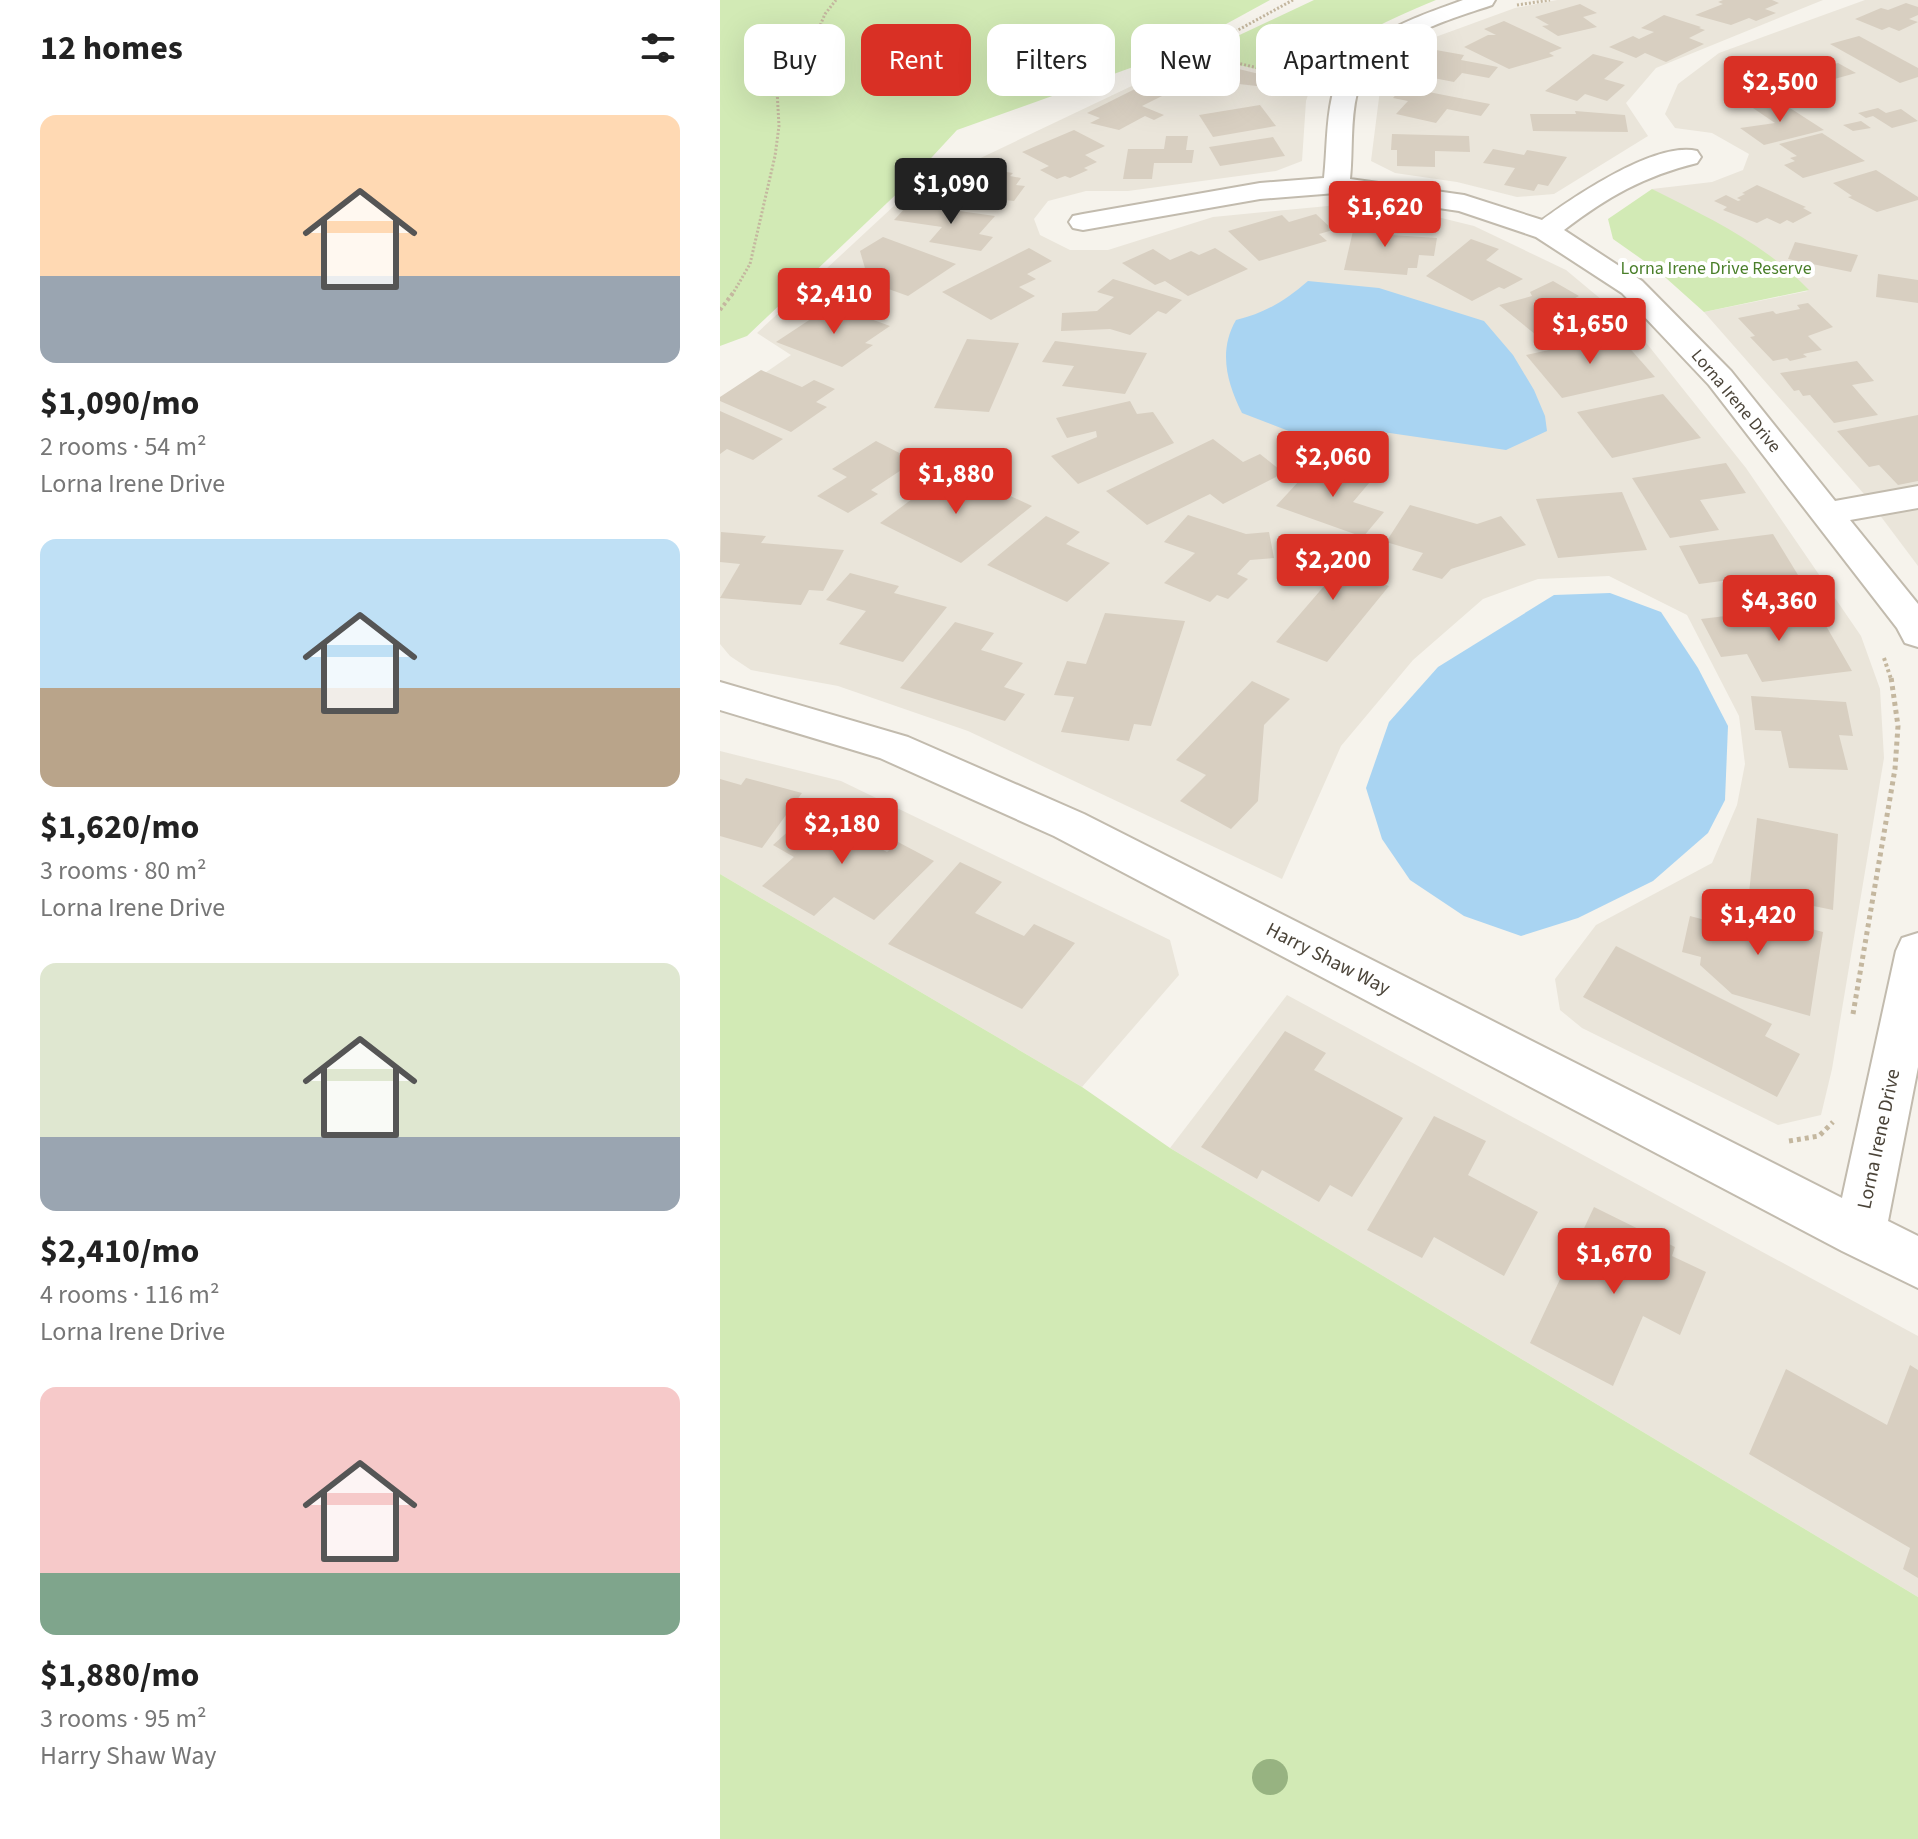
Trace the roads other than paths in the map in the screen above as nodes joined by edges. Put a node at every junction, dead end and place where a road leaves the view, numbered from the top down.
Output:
1 (1495, 3) edge
2 (1688, 157) dead end
3 (1336, 185) junction
4 (1083, 222) dead end
5 (1546, 231) junction
6 (1918, 497) edge
7 (1827, 513) junction
8 (1918, 634) edge
9 (720, 696) edge
10 (1918, 951) edge
11 (1860, 1234) junction
12 (1918, 1263) edge

1 - 3 street
2 - 5 street
3 - 4 street, Lorna Irene Drive
3 - 5 street, Lorna Irene Drive
5 - 7 street, Lorna Irene Drive
6 - 7 street
7 - 8 street, Lorna Irene Drive
9 - 11 street, Harry Shaw Way
10 - 11 street, Lorna Irene Drive
11 - 12 street, Harry Shaw Way

